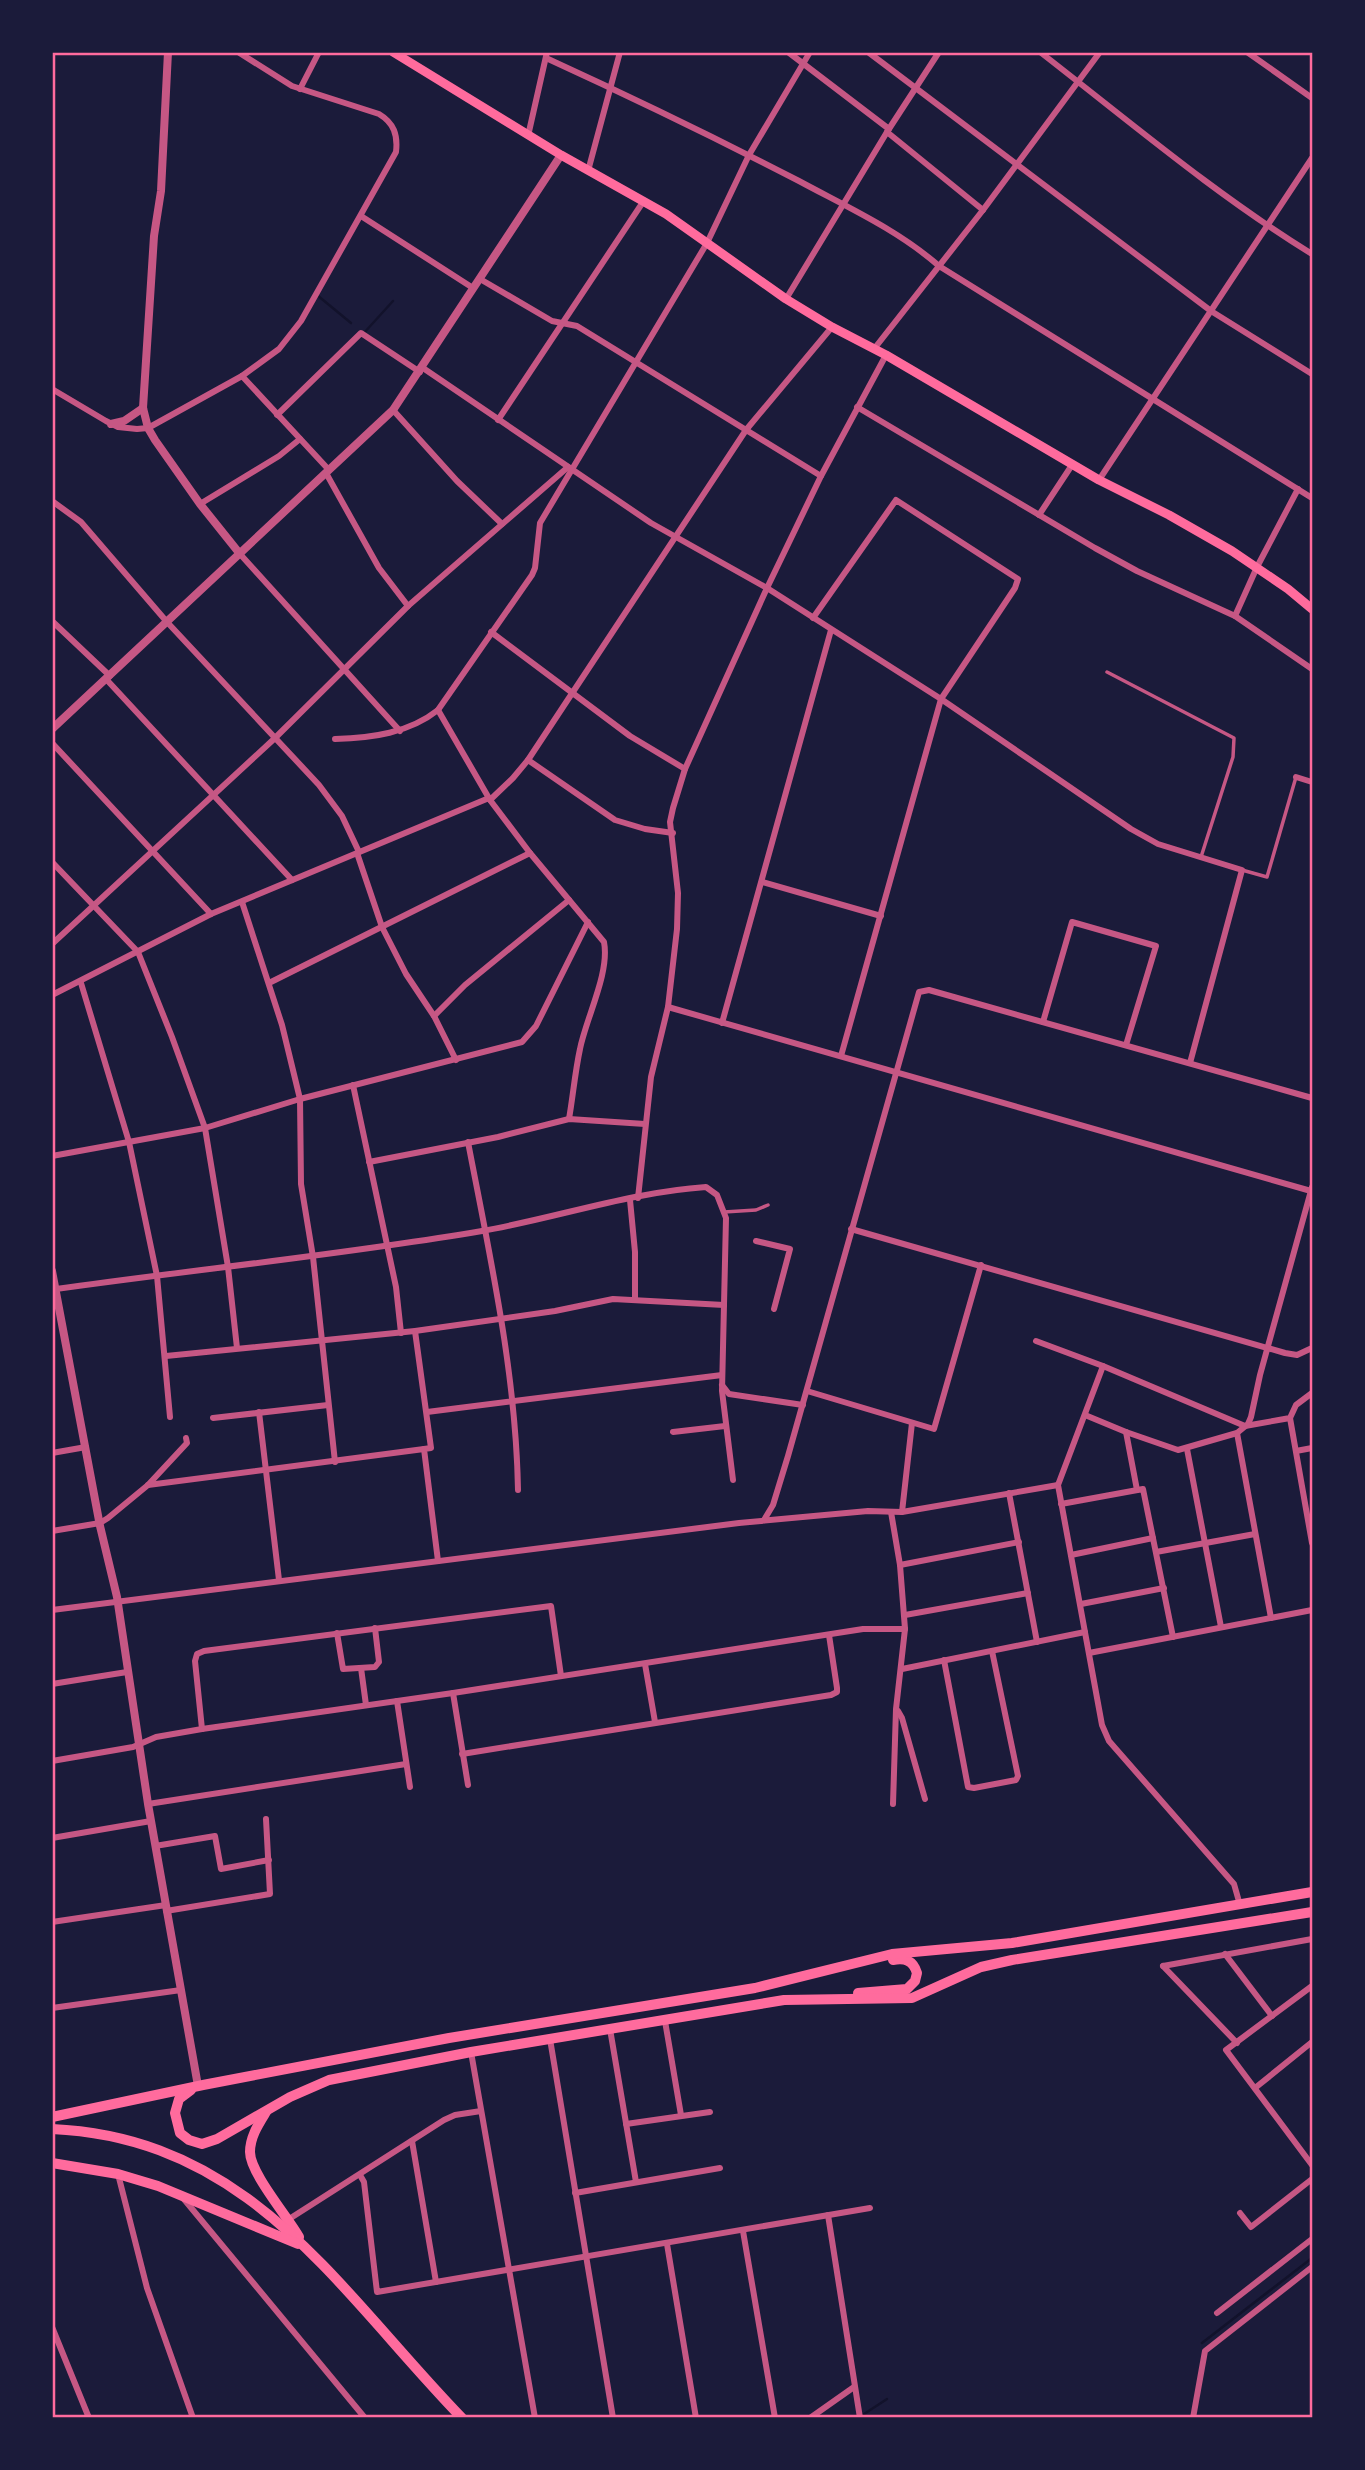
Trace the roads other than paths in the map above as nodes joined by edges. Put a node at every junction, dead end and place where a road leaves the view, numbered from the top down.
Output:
1 (168, 52) edge
2 (238, 52) edge
3 (319, 52) edge
4 (393, 52) edge
5 (620, 52) edge
6 (788, 52) edge
7 (810, 52) edge
8 (868, 52) edge
9 (939, 52) edge
10 (1040, 52) edge
11 (1100, 52) edge
12 (1247, 52) edge
13 (546, 55) edge
14 (803, 64) junction
15 (1079, 83) junction
16 (612, 88) junction
17 (300, 89) junction
18 (916, 90) junction
19 (1312, 97) edge
20 (888, 131) junction
21 (528, 136) junction
22 (561, 155) junction
23 (749, 155) junction
24 (1312, 158) edge
25 (1016, 166) junction
26 (588, 170) junction
27 (643, 202) junction
28 (843, 204) junction
29 (984, 210) junction
30 (360, 216) junction
31 (1268, 225) junction
32 (707, 243) junction
33 (1312, 254) edge
34 (939, 266) junction
35 (480, 279) junction
36 (473, 288) junction
37 (786, 299) junction
38 (1211, 311) junction
39 (562, 322) junction
40 (832, 327) junction
41 (874, 349) junction
42 (886, 355) junction
43 (636, 361) junction
44 (421, 370) junction
45 (1312, 374) edge
46 (242, 376) junction
47 (52, 389) edge
48 (1151, 398) junction
49 (857, 407) junction
50 (144, 408) junction
51 (393, 410) junction
52 (277, 415) junction
53 (498, 420) junction
54 (111, 424) junction
55 (148, 428) junction
56 (746, 430) junction
57 (300, 439) junction
58 (1072, 464) junction
59 (570, 468) junction
60 (327, 471) junction
61 (821, 476) junction
62 (1100, 480) junction
63 (1297, 489) junction
64 (1312, 498) edge
65 (52, 501) edge
66 (200, 504) junction
67 (1039, 514) junction
68 (502, 524) junction
69 (676, 538) junction
70 (240, 554) junction
71 (1257, 566) junction
72 (767, 588) junction
73 (408, 606) junction
74 (1312, 610) edge
75 (1235, 616) junction
76 (813, 618) junction
77 (52, 621) edge
78 (167, 622) junction
79 (831, 630) junction
80 (491, 632) junction
81 (344, 668) junction
82 (1312, 669) edge
83 (1107, 672) dead end
84 (108, 677) junction
85 (571, 694) junction
86 (941, 699) junction
87 (438, 710) junction
88 (52, 729) edge
89 (400, 731) junction
90 (274, 739) junction
91 (335, 739) dead end
92 (52, 743) edge
93 (528, 760) junction
94 (685, 769) junction
95 (1296, 777) joint
96 (1312, 782) edge
97 (215, 794) junction
98 (490, 799) junction
99 (673, 833) junction
100 (153, 850) junction
101 (358, 853) junction
102 (530, 853) junction
103 (1201, 857) junction
104 (52, 862) edge
105 (1242, 870) junction
106 (292, 880) junction
107 (762, 882) junction
108 (569, 900) junction
109 (242, 902) junction
110 (93, 906) junction
111 (211, 914) junction
112 (881, 915) junction
113 (588, 922) junction
114 (382, 926) junction
115 (52, 944) edge
116 (138, 952) junction
117 (81, 983) junction
118 (269, 983) junction
119 (52, 995) edge
120 (668, 1007) junction
121 (434, 1016) junction
122 (1043, 1022) junction
123 (722, 1023) junction
124 (1126, 1045) junction
125 (841, 1056) junction
126 (456, 1060) junction
127 (1190, 1063) junction
128 (895, 1071) junction
129 (353, 1085) junction
130 (1312, 1098) edge
131 (300, 1099) junction
132 (569, 1119) junction
133 (645, 1125) junction
134 (205, 1128) junction
135 (129, 1142) junction
136 (468, 1142) junction
137 (52, 1156) edge
138 (369, 1162) junction
139 (1312, 1189) edge
140 (634, 1199) junction
141 (768, 1205) dead end
142 (724, 1212) junction
143 (851, 1229) junction
144 (485, 1230) junction
145 (756, 1241) dead end
146 (388, 1246) junction
147 (313, 1257) junction
148 (981, 1265) junction
149 (228, 1267) junction
150 (52, 1271) edge
151 (157, 1276) junction
152 (56, 1289) junction
153 (635, 1299) junction
154 (724, 1306) junction
155 (774, 1309) dead end
156 (502, 1319) junction
157 (415, 1331) junction
158 (401, 1333) junction
159 (323, 1339) junction
160 (1036, 1341) dead end
161 (1268, 1347) junction
162 (237, 1348) junction
163 (1312, 1348) edge
164 (166, 1356) junction
165 (1103, 1366) junction
166 (722, 1379) junction
167 (807, 1391) junction
168 (1312, 1393) edge
169 (512, 1400) junction
170 (328, 1405) junction
171 (803, 1405) junction
172 (259, 1412) junction
173 (427, 1412) junction
174 (1085, 1415) junction
175 (170, 1417) dead end
176 (213, 1418) dead end
177 (1290, 1418) junction
178 (912, 1423) junction
179 (725, 1426) junction
180 (1245, 1426) junction
181 (1126, 1432) junction
182 (673, 1433) dead end
183 (1237, 1433) junction
184 (186, 1438) dead end
185 (86, 1447) junction
186 (1312, 1448) edge
187 (424, 1449) junction
188 (1187, 1449) junction
189 (1296, 1451) junction
190 (52, 1453) edge
191 (334, 1462) junction
192 (266, 1470) junction
193 (733, 1480) dead end
194 (148, 1485) junction
195 (1058, 1485) junction
196 (518, 1490) dead end
197 (1137, 1490) junction
198 (1009, 1493) junction
199 (1060, 1504) junction
200 (891, 1512) junction
201 (902, 1512) junction
202 (764, 1520) junction
203 (100, 1523) junction
204 (52, 1531) edge
205 (1255, 1534) junction
206 (1153, 1538) junction
207 (1019, 1542) junction
208 (1205, 1542) junction
209 (1312, 1543) edge
210 (1156, 1552) junction
211 (1071, 1555) junction
212 (438, 1561) junction
213 (900, 1565) junction
214 (279, 1580) junction
215 (1164, 1588) junction
216 (1028, 1593) junction
217 (117, 1601) junction
218 (1081, 1604) junction
219 (52, 1609) edge
220 (1312, 1610) edge
221 (905, 1615) junction
222 (1271, 1618) junction
223 (1222, 1627) junction
224 (375, 1628) junction
225 (905, 1629) junction
226 (1085, 1632) junction
227 (337, 1633) junction
228 (829, 1635) junction
229 (1173, 1636) junction
230 (1037, 1642) junction
231 (992, 1651) junction
232 (1089, 1653) junction
233 (944, 1660) junction
234 (645, 1664) junction
235 (361, 1668) junction
236 (902, 1669) junction
237 (127, 1672) junction
238 (561, 1676) junction
239 (52, 1684) edge
240 (453, 1693) junction
241 (397, 1701) junction
242 (366, 1705) junction
243 (897, 1709) junction
244 (655, 1722) junction
245 (202, 1729) junction
246 (138, 1744) junction
247 (462, 1754) junction
248 (52, 1761) edge
249 (406, 1764) junction
250 (468, 1785) dead end
251 (410, 1787) dead end
252 (925, 1799) dead end
253 (148, 1804) junction
254 (893, 1804) dead end
255 (266, 1819) dead end
256 (151, 1821) junction
257 (52, 1838) edge
258 (155, 1846) junction
259 (269, 1860) junction
260 (1312, 1892) edge
261 (1240, 1905) junction
262 (166, 1908) junction
263 (1312, 1912) edge
264 (52, 1922) edge
265 (1312, 1939) edge
266 (1225, 1954) junction
267 (787, 1981) junction
268 (1312, 1986) edge
269 (181, 1990) junction
270 (802, 1998) junction
271 (52, 2008) edge
272 (1272, 2016) junction
273 (665, 2021) junction
274 (610, 2029) junction
275 (550, 2039) junction
276 (1312, 2042) edge
277 (1237, 2043) junction
278 (471, 2052) junction
279 (198, 2086) junction
280 (1255, 2088) junction
281 (268, 2109) junction
282 (481, 2111) junction
283 (710, 2112) dead end
284 (681, 2115) junction
285 (52, 2117) edge
286 (626, 2124) junction
287 (52, 2129) edge
288 (412, 2141) junction
289 (52, 2163) edge
290 (1312, 2165) edge
291 (720, 2168) dead end
292 (118, 2174) junction
293 (360, 2175) junction
294 (1312, 2179) edge
295 (636, 2182) junction
296 (178, 2193) junction
297 (575, 2193) junction
298 (870, 2208) dead end
299 (1240, 2213) dead end
300 (828, 2215) junction
301 (285, 2222) junction
302 (743, 2231) junction
303 (1312, 2239) edge
304 (667, 2244) junction
305 (305, 2247) junction
306 (586, 2257) junction
307 (1312, 2267) edge
308 (510, 2269) junction
309 (436, 2282) junction
310 (1217, 2313) dead end
311 (52, 2327) edge
312 (854, 2387) junction
313 (859, 2414) edge
314 (89, 2417) edge
315 (193, 2417) edge
316 (365, 2417) edge
317 (462, 2417) edge
318 (535, 2417) edge
319 (613, 2417) edge
320 (696, 2417) edge
321 (775, 2417) edge
322 (810, 2417) edge
323 (1193, 2417) edge

1 - 50 street
2 - 17 street
3 - 17 street
4 - 21 main road
5 - 16 street
6 - 14 street
7 - 14 street
8 - 18 street
9 - 18 street
10 - 15 street
11 - 15 street
12 - 19 street
13 - 16 street
13 - 21 street
14 - 20 street
14 - 23 street
15 - 25 street
15 - 31 street
16 - 23 street
16 - 26 street
17 - 30 street
18 - 20 street
18 - 25 street
20 - 28 street
20 - 29 street
21 - 22 main road
22 - 26 main road
22 - 35 street
23 - 28 street
23 - 32 street
24 - 31 street
25 - 29 street
25 - 38 street
26 - 27 main road
27 - 32 main road
27 - 39 street
28 - 34 street
28 - 37 street
29 - 34 street
30 - 36 street
30 - 46 street
31 - 33 street
31 - 38 street
32 - 37 main road
32 - 43 street
34 - 41 street
34 - 48 street
35 - 36 street
35 - 39 street
36 - 44 street
37 - 40 main road
38 - 45 street
38 - 48 street
39 - 43 street
39 - 53 street
40 - 41 main road
40 - 56 street
41 - 42 main road
42 - 49 street
42 - 58 main road
43 - 56 street
43 - 59 street
44 - 51 street
44 - 52 street
44 - 53 street
46 - 52 street
46 - 55 street
47 - 54 street
48 - 62 street
48 - 63 street
49 - 61 street
49 - 67 street
50 - 54 street
50 - 55 street
51 - 60 street
51 - 68 street
52 - 57 street
53 - 59 street
54 - 55 street
55 - 66 street
56 - 61 street
56 - 69 street
57 - 60 street
57 - 66 street
58 - 62 main road
58 - 67 street
59 - 68 street
59 - 69 street
59 - 80 street
60 - 70 street
60 - 73 street
61 - 72 street
62 - 71 main road
63 - 64 street
63 - 71 street
65 - 78 street
66 - 70 street
67 - 75 street
68 - 73 street
69 - 72 street
69 - 85 street
70 - 78 street
70 - 81 street
71 - 74 main road
71 - 75 street
72 - 76 street
72 - 94 street
73 - 81 street
75 - 82 street
76 - 79 street
76 - 86 street
77 - 84 street
78 - 84 street
78 - 90 street
79 - 86 street
79 - 107 street
80 - 85 street
80 - 87 street
81 - 89 street
81 - 90 street
83 - 103 lane
84 - 88 street
84 - 97 street
85 - 93 street
85 - 94 street
86 - 103 street
86 - 112 street
87 - 89 street
87 - 98 street
89 - 91 street
90 - 97 street
90 - 101 street
92 - 100 street
93 - 98 street
93 - 99 street
94 - 99 street
95 - 96 street
95 - 105 lane
97 - 100 street
97 - 106 street
98 - 101 street
98 - 102 street
99 - 120 street
100 - 110 street
100 - 111 street
101 - 106 street
101 - 114 street
102 - 108 street
102 - 114 street
103 - 105 street
104 - 110 street
105 - 127 street
106 - 109 street
107 - 112 street
107 - 123 street
108 - 113 street
108 - 121 street
109 - 111 street
109 - 118 street
110 - 115 street
110 - 116 street
111 - 116 street
112 - 125 street
113 - 126 street
113 - 132 street
114 - 118 street
114 - 121 street
116 - 117 street
116 - 134 street
117 - 119 street
117 - 135 street
118 - 131 street
120 - 123 street
120 - 133 street
121 - 126 street
122 - 124 street
122 - 124 street
122 - 128 street
123 - 125 street
124 - 127 street
125 - 128 street
126 - 129 street
127 - 130 street
128 - 139 street
128 - 143 street
129 - 131 street
129 - 138 street
131 - 134 street
131 - 147 street
132 - 133 street
132 - 136 street
133 - 140 street
134 - 135 street
134 - 149 street
135 - 137 street
135 - 151 street
136 - 138 street
136 - 144 street
138 - 146 street
139 - 161 street
140 - 142 street
140 - 144 street
140 - 153 street
141 - 142 lane
142 - 154 street
143 - 148 street
143 - 167 street
144 - 146 street
144 - 156 street
145 - 155 street
146 - 147 street
146 - 158 street
147 - 149 street
147 - 159 street
148 - 161 street
148 - 178 street
149 - 151 street
149 - 162 street
150 - 152 street
151 - 152 street
151 - 164 street
152 - 185 street
153 - 154 street
153 - 156 street
154 - 166 street
156 - 157 street
156 - 169 street
157 - 158 street
157 - 173 street
158 - 159 street
159 - 162 street
159 - 170 street
160 - 165 street
161 - 163 street
161 - 180 street
162 - 164 street
164 - 175 street
165 - 174 street
165 - 180 street
166 - 169 street
166 - 171 street
166 - 179 street
167 - 171 street
167 - 178 street
168 - 177 street
169 - 173 street
169 - 196 street
170 - 172 street
170 - 191 street
171 - 202 street
172 - 176 street
172 - 192 street
173 - 187 street
174 - 181 street
174 - 195 street
177 - 180 street
177 - 189 street
178 - 201 street
179 - 182 street
179 - 193 street
180 - 183 street
181 - 188 street
181 - 197 street
183 - 188 street
183 - 205 street
184 - 194 street
185 - 190 street
185 - 203 street
186 - 189 street
187 - 191 street
187 - 212 street
188 - 208 street
189 - 209 street
191 - 192 street
192 - 194 street
192 - 214 street
194 - 203 street
195 - 198 street
195 - 199 street
197 - 199 street
197 - 206 street
198 - 201 street
198 - 207 street
199 - 211 street
200 - 201 street
200 - 202 street
200 - 213 street
202 - 212 street
203 - 204 street
203 - 217 street
205 - 208 street
205 - 222 street
206 - 210 street
206 - 211 street
207 - 213 street
207 - 216 street
208 - 210 street
208 - 223 street
210 - 215 street
211 - 218 street
212 - 214 street
213 - 221 street
214 - 217 street
215 - 218 street
215 - 229 street
216 - 221 street
216 - 230 street
217 - 219 street
217 - 237 street
218 - 226 street
220 - 222 street
221 - 225 street
222 - 223 street
223 - 229 street
224 - 227 street
224 - 235 street
224 - 238 street
225 - 228 street
225 - 236 street
226 - 230 street
226 - 232 street
227 - 235 street
227 - 245 street
228 - 234 street
228 - 244 street
229 - 232 street
230 - 231 street
231 - 233 street
231 - 233 street
232 - 261 street
233 - 236 street
234 - 238 street
234 - 244 street
235 - 242 street
236 - 243 street
237 - 239 street
237 - 246 street
238 - 240 street
240 - 241 street
240 - 247 street
241 - 242 street
241 - 249 street
242 - 245 street
243 - 252 street
243 - 254 street
244 - 247 street
245 - 246 street
246 - 248 street
246 - 253 street
247 - 250 street
249 - 251 street
249 - 253 street
253 - 256 street
255 - 259 street
256 - 257 street
256 - 258 street
258 - 259 street
258 - 262 street
259 - 262 street
260 - 261 main road
261 - 267 main road
262 - 264 street
262 - 269 street
263 - 270 main road
265 - 266 street
266 - 272 street
266 - 277 street
267 - 270 main road
267 - 279 main road
268 - 272 street
269 - 271 street
269 - 279 street
270 - 273 main road
272 - 277 street
273 - 274 main road
273 - 284 street
274 - 275 main road
274 - 286 street
275 - 278 main road
275 - 297 street
276 - 280 street
277 - 280 street
278 - 281 main road
278 - 282 street
279 - 281 main road
279 - 285 main road
280 - 290 street
281 - 301 main road
282 - 288 street
282 - 308 street
283 - 284 street
284 - 286 street
286 - 295 street
287 - 301 main road
288 - 293 street
288 - 309 street
289 - 292 main road
291 - 295 street
292 - 296 main road
292 - 315 street
293 - 301 street
293 - 309 street
294 - 299 street
295 - 297 street
296 - 305 main road
296 - 316 street
297 - 306 street
298 - 300 street
300 - 302 street
300 - 312 street
301 - 305 main road
302 - 304 street
302 - 321 street
303 - 310 street
304 - 306 street
304 - 320 street
305 - 317 main road
306 - 308 street
306 - 319 street
307 - 323 street
308 - 309 street
308 - 318 street
311 - 314 street
312 - 313 street
312 - 322 street

